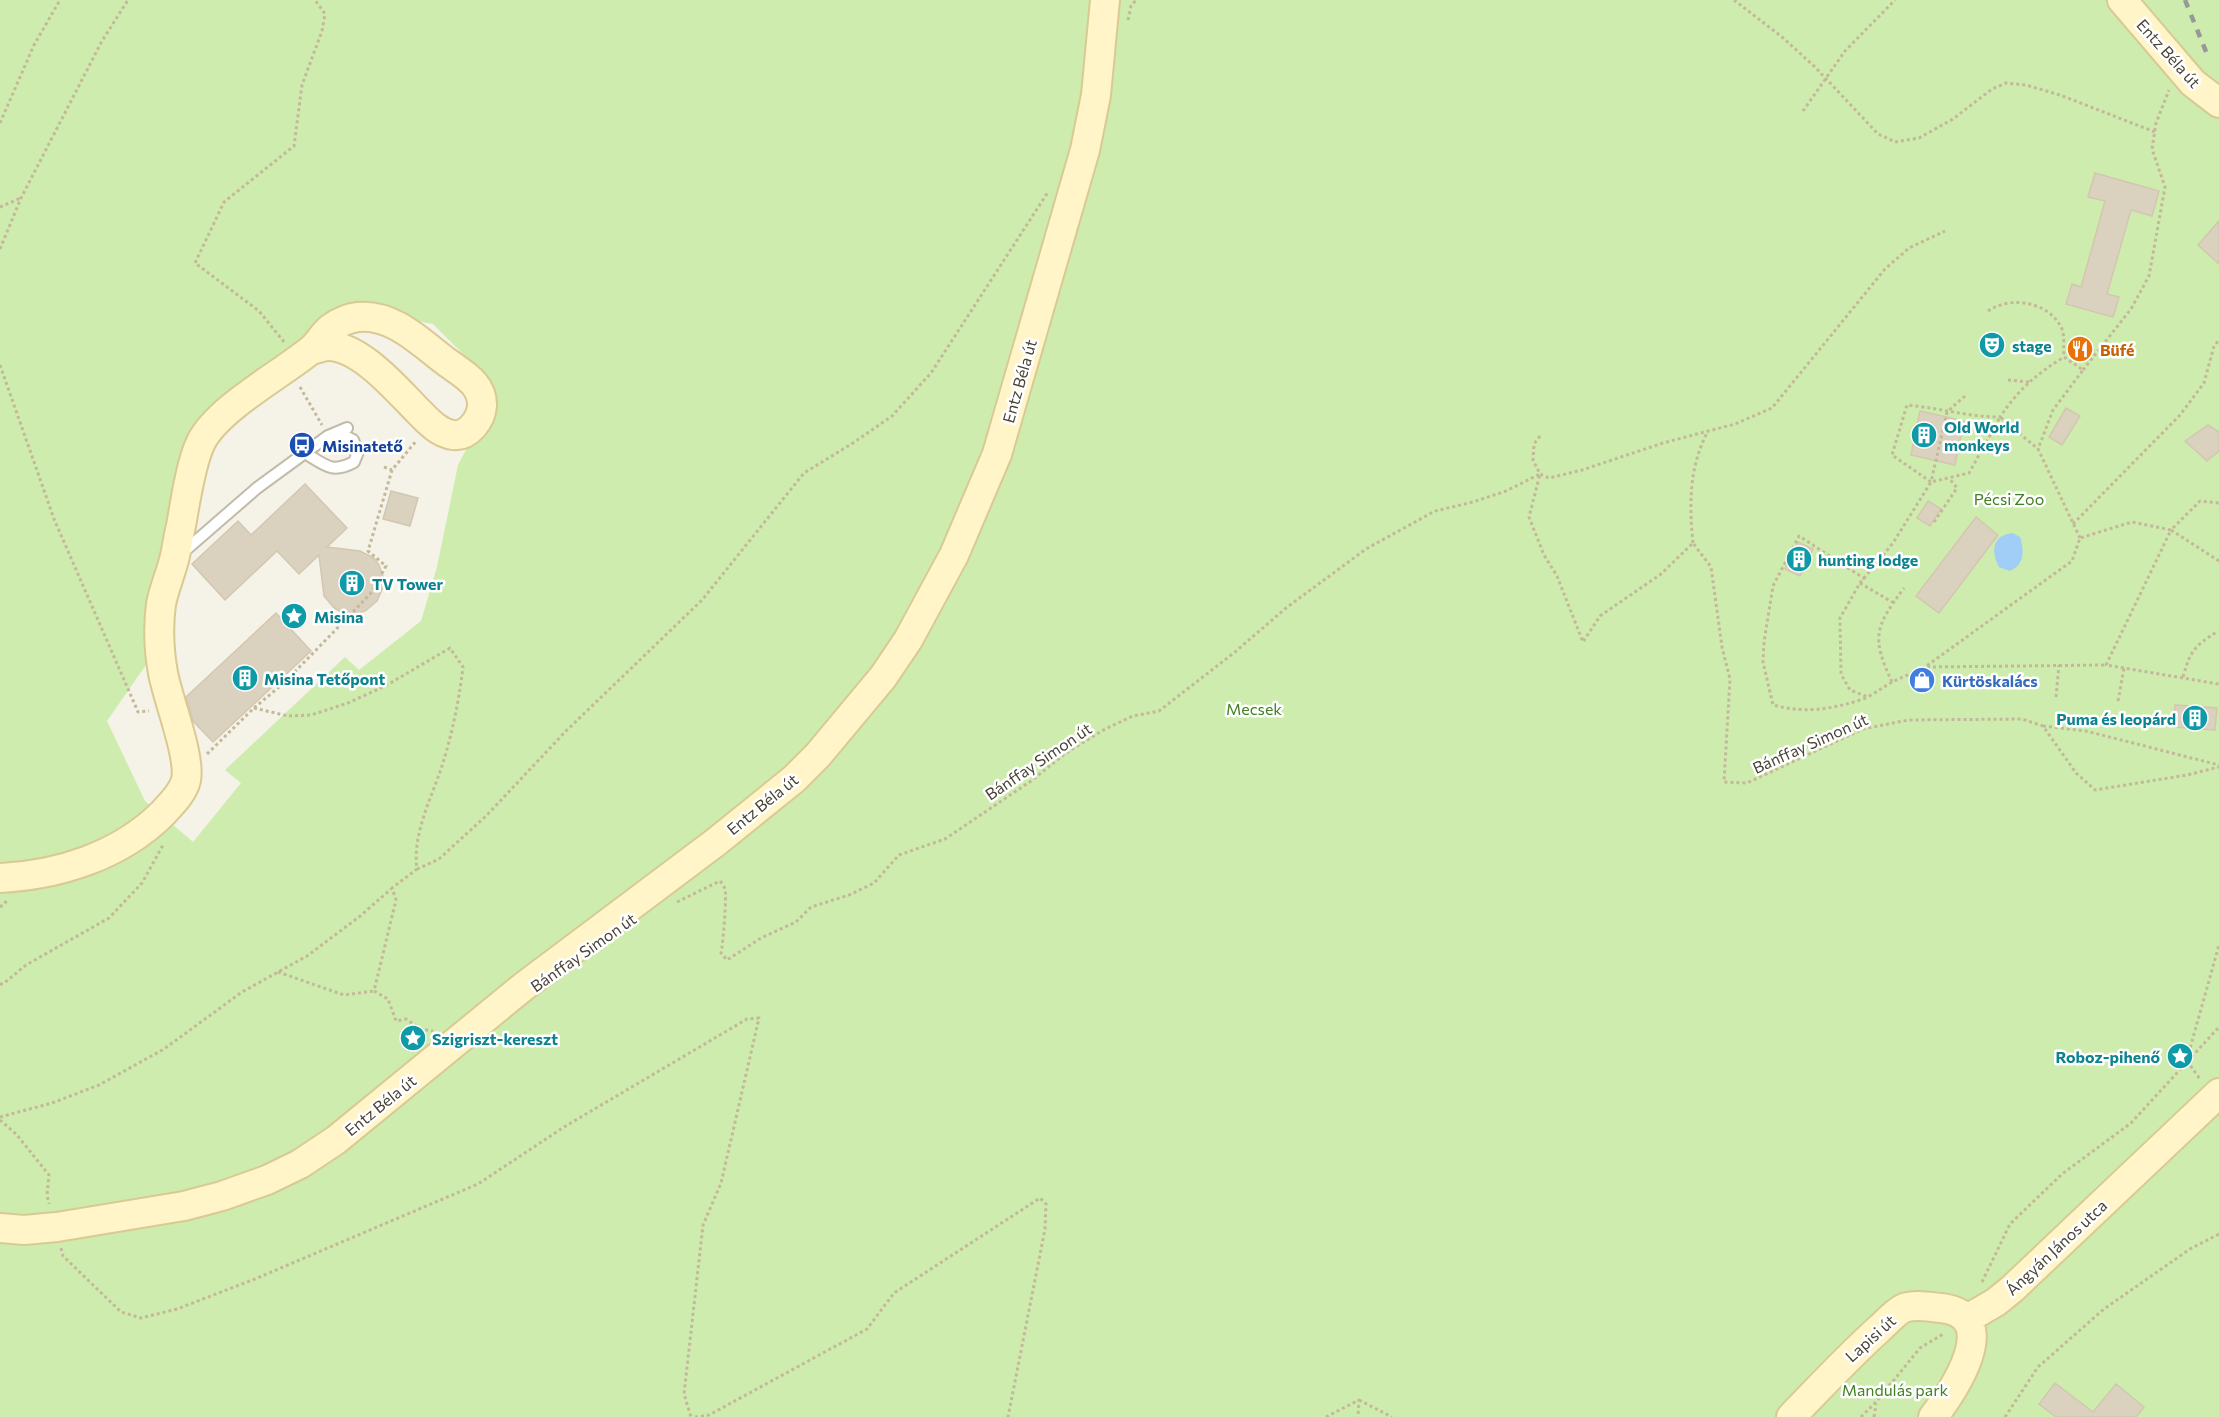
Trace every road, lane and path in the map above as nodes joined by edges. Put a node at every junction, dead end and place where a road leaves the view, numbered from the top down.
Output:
1 (60, 0) edge
2 (128, 0) edge
3 (315, 0) edge
4 (1105, 0) edge
5 (1734, 0) edge
6 (1895, 0) edge
7 (2122, 0) edge
8 (2179, 66) junction
9 (1825, 79) junction
10 (2219, 103) edge
11 (1803, 111) dead end
12 (0, 123) edge
13 (2155, 132) junction
14 (1049, 189) dead end
15 (21, 198) junction
16 (0, 207) edge
17 (1945, 231) dead end
18 (0, 249) edge
19 (1988, 311) dead end
20 (2219, 340) edge
21 (305, 354) junction
22 (2064, 357) junction
23 (0, 365) edge
24 (2083, 370) junction
25 (2008, 380) dead end
26 (2029, 382) junction
27 (1965, 396) dead end
28 (1947, 412) junction
29 (2000, 417) junction
30 (430, 424) junction
31 (347, 428) dead end
32 (1708, 431) junction
33 (328, 436) junction
34 (1540, 436) dead end
35 (2038, 449) junction
36 (305, 453) junction
37 (384, 467) dead end
38 (393, 470) junction
39 (1540, 474) junction
40 (1949, 478) junction
41 (1931, 482) junction
42 (2219, 503) edge
43 (1934, 522) dead end
44 (2073, 524) junction
45 (2171, 530) junction
46 (2080, 538) junction
47 (1694, 543) junction
48 (174, 560) junction
49 (2219, 561) edge
50 (1865, 579) junction
51 (1860, 583) junction
52 (1904, 588) dead end
53 (1893, 603) junction
54 (2218, 631) edge
55 (2059, 665) junction
56 (2106, 665) junction
57 (1925, 667) junction
58 (2124, 668) junction
59 (2183, 677) junction
60 (1892, 682) junction
61 (2219, 684) edge
62 (1868, 697) junction
63 (2056, 697) dead end
64 (2118, 701) dead end
65 (171, 707) junction
66 (254, 708) junction
67 (2043, 726) junction
68 (2219, 766) edge
69 (194, 769) junction
70 (164, 842) dead end
71 (417, 869) junction
72 (0, 878) edge
73 (392, 888) junction
74 (674, 904) dead end
75 (2219, 945) edge
76 (278, 972) junction
77 (0, 984) edge
78 (374, 991) junction
79 (2219, 1027) edge
80 (461, 1038) junction
81 (2187, 1061) junction
82 (2219, 1093) edge
83 (0, 1119) edge
84 (57, 1227) junction
85 (0, 1228) edge
86 (2219, 1234) edge
87 (1982, 1282) dead end
88 (1967, 1319) junction
89 (1359, 1400) junction
90 (1876, 1402) junction
91 (693, 1417) edge
92 (1008, 1417) edge
93 (1326, 1417) edge
94 (1358, 1417) edge
95 (1392, 1417) edge
96 (1791, 1417) edge
97 (1861, 1417) edge
98 (1874, 1417) edge
99 (1933, 1417) edge
100 (2005, 1417) edge

1 - 12 path
2 - 15 path
3 - 21 path
4 - 80 street, Entz Béla út
5 - 9 path
6 - 9 path
7 - 8 street, Entz Béla út
8 - 10 street, Entz Béla út
8 - 13 path
9 - 11 path
9 - 13 path
13 - 24 path
14 - 71 path
15 - 16 path
15 - 18 path
17 - 32 path
19 - 22 path
20 - 44 path
21 - 30 street
21 - 30 street
21 - 33 path
21 - 48 street
22 - 24 path
22 - 26 path
23 - 65 path
24 - 35 path
25 - 26 path
26 - 29 path
27 - 28 path
28 - 29 path
28 - 41 path
28 - 41 path
29 - 35 path
29 - 40 path
30 - 38 path
31 - 33 lane
32 - 39 path
32 - 47 path
33 - 36 lane
33 - 36 lane
34 - 39 path
35 - 44 path
36 - 48 lane
37 - 38 path
38 - 66 path
39 - 47 path
39 - 74 path, Bánffay Simon út
40 - 41 path
40 - 43 path
41 - 50 path
42 - 45 path
44 - 46 path
45 - 46 path
45 - 49 path
45 - 56 path
46 - 57 path
47 - 67 path, Bánffay Simon út
48 - 65 street
50 - 51 path
50 - 62 path
51 - 53 path
51 - 62 path
52 - 53 path
53 - 60 path
54 - 59 path
55 - 56 path
55 - 57 path
55 - 63 path
56 - 58 path
57 - 60 path
58 - 59 path
58 - 64 path
59 - 61 path
60 - 62 path
65 - 69 street
66 - 69 path
66 - 71 path
67 - 68 path
67 - 68 path
69 - 72 street
70 - 77 path
71 - 73 path
73 - 76 path
73 - 78 path
75 - 81 path
76 - 78 path
76 - 83 path
78 - 80 path
79 - 81 path
80 - 84 street, Entz Béla út
81 - 87 path
82 - 88 street, Ángyán János utca
83 - 84 path
84 - 85 street, Entz Béla út
84 - 91 path
86 - 100 path
88 - 90 path
88 - 96 street, Lapisi út
88 - 99 street
89 - 93 path
89 - 94 path
89 - 95 path
90 - 97 path
90 - 98 path
91 - 92 path

